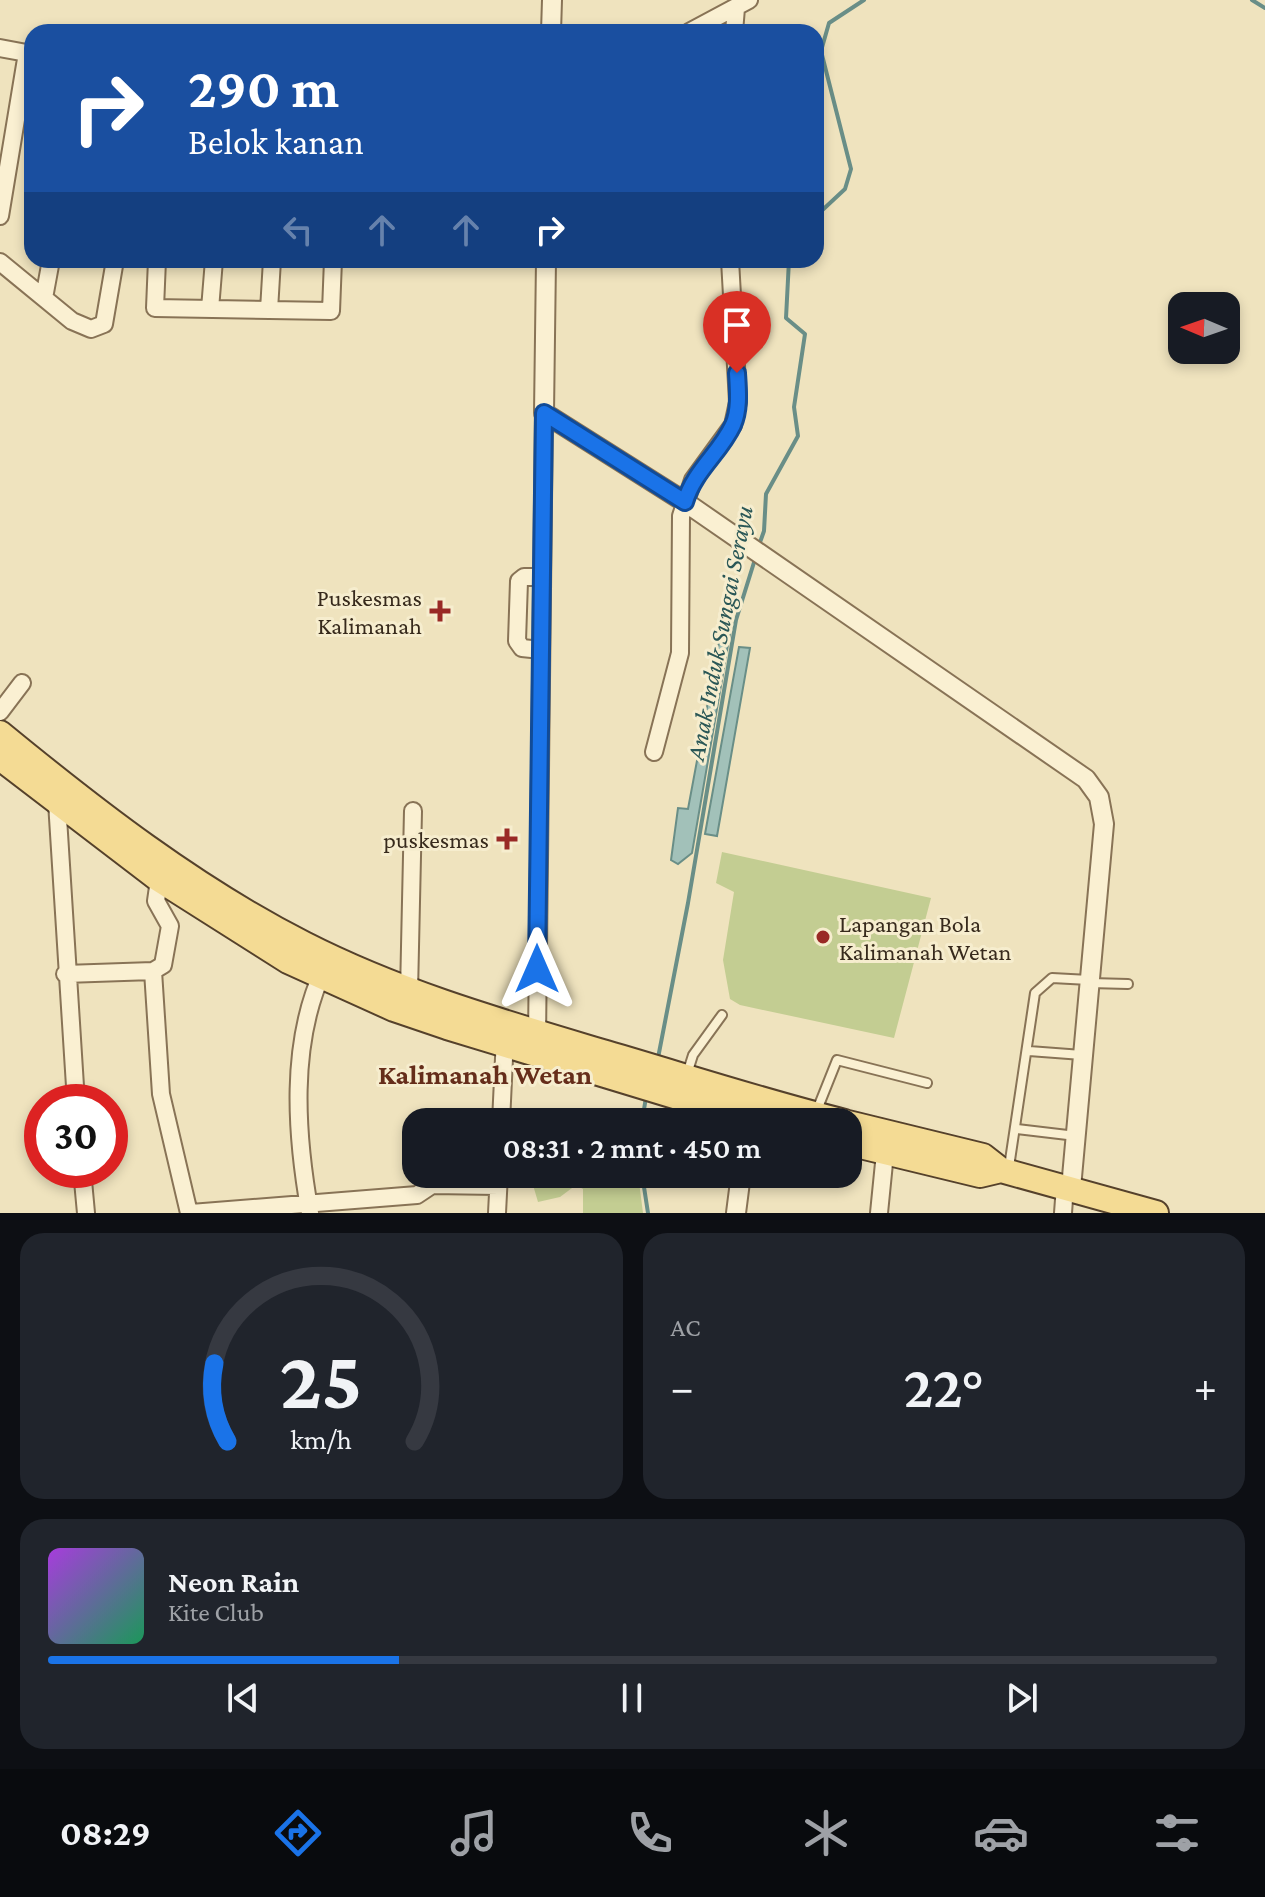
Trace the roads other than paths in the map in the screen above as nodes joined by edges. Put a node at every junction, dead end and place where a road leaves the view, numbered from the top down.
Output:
1 (552, 0) edge
2 (743, 4) edge
3 (551, 24) edge
4 (704, 24) edge
5 (737, 24) edge
6 (0, 48) edge
7 (24, 52) edge
8 (24, 81) edge
9 (0, 216) edge
10 (0, 262) edge
11 (50, 268) edge
12 (114, 268) edge
13 (157, 268) edge
14 (213, 268) edge
15 (272, 268) edge
16 (333, 268) edge
17 (546, 268) edge
18 (730, 268) edge
19 (44, 298) junction
20 (210, 309) junction
21 (269, 310) junction
22 (544, 413) junction
23 (685, 502) junction
24 (541, 577) junction
25 (541, 650) junction
26 (22, 683) dead end
27 (0, 712) edge
28 (0, 733) edge
29 (654, 752) dead end
30 (0, 758) edge
31 (62, 794) junction
32 (413, 811) dead end
33 (163, 869) junction
34 (325, 966) junction
35 (153, 971) junction
36 (65, 974) junction
37 (1089, 982) junction
38 (1128, 984) dead end
39 (409, 992) junction
40 (722, 1015) dead end
41 (506, 1034) junction
42 (537, 1044) junction
43 (1029, 1051) junction
44 (1083, 1055) junction
45 (673, 1082) junction
46 (927, 1083) dead end
47 (74, 1084) edge
48 (502, 1108) edge
49 (734, 1108) edge
50 (818, 1108) edge
51 (1017, 1129) junction
52 (862, 1130) edge
53 (1076, 1137) junction
54 (886, 1142) junction
55 (862, 1143) edge
56 (1004, 1171) junction
57 (1068, 1187) junction
58 (84, 1188) edge
59 (428, 1188) edge
60 (498, 1188) edge
61 (739, 1188) edge
62 (410, 1195) junction
63 (310, 1209) edge
64 (252, 1210) edge
65 (86, 1213) edge
66 (190, 1213) edge
67 (410, 1213) edge
68 (497, 1213) edge
69 (736, 1213) edge
70 (879, 1213) edge
71 (1063, 1213) edge
72 (1156, 1213) edge

1 - 3 street
2 - 4 street
2 - 5 street
6 - 7 street
8 - 9 street
10 - 19 street
11 - 19 street
12 - 19 street
13 - 20 street
14 - 20 street
15 - 21 street
16 - 21 street
17 - 22 street
18 - 23 street
20 - 21 street
22 - 23 street
22 - 24 street
23 - 29 street
23 - 37 street
24 - 25 street
24 - 25 street
25 - 42 street
26 - 27 street
28 - 31 main road
30 - 31 main road
31 - 33 main road
31 - 36 street
32 - 39 street
33 - 34 main road
33 - 35 street
34 - 39 main road
34 - 41 main road
34 - 63 street
35 - 36 street
35 - 66 street
36 - 47 street
37 - 38 lane
37 - 43 lane
37 - 44 street
39 - 41 main road
40 - 45 lane
41 - 42 main road
41 - 48 street
42 - 45 main road
43 - 44 lane
43 - 51 lane
44 - 53 street
45 - 49 main road
46 - 50 lane
51 - 53 lane
51 - 56 lane
52 - 54 main road
53 - 57 street
54 - 55 main road
54 - 56 main road
54 - 70 street
56 - 57 main road
57 - 71 street
57 - 72 main road
58 - 65 street
59 - 62 street
60 - 68 street
61 - 69 street
62 - 63 street
62 - 67 street
63 - 64 street
64 - 66 street

